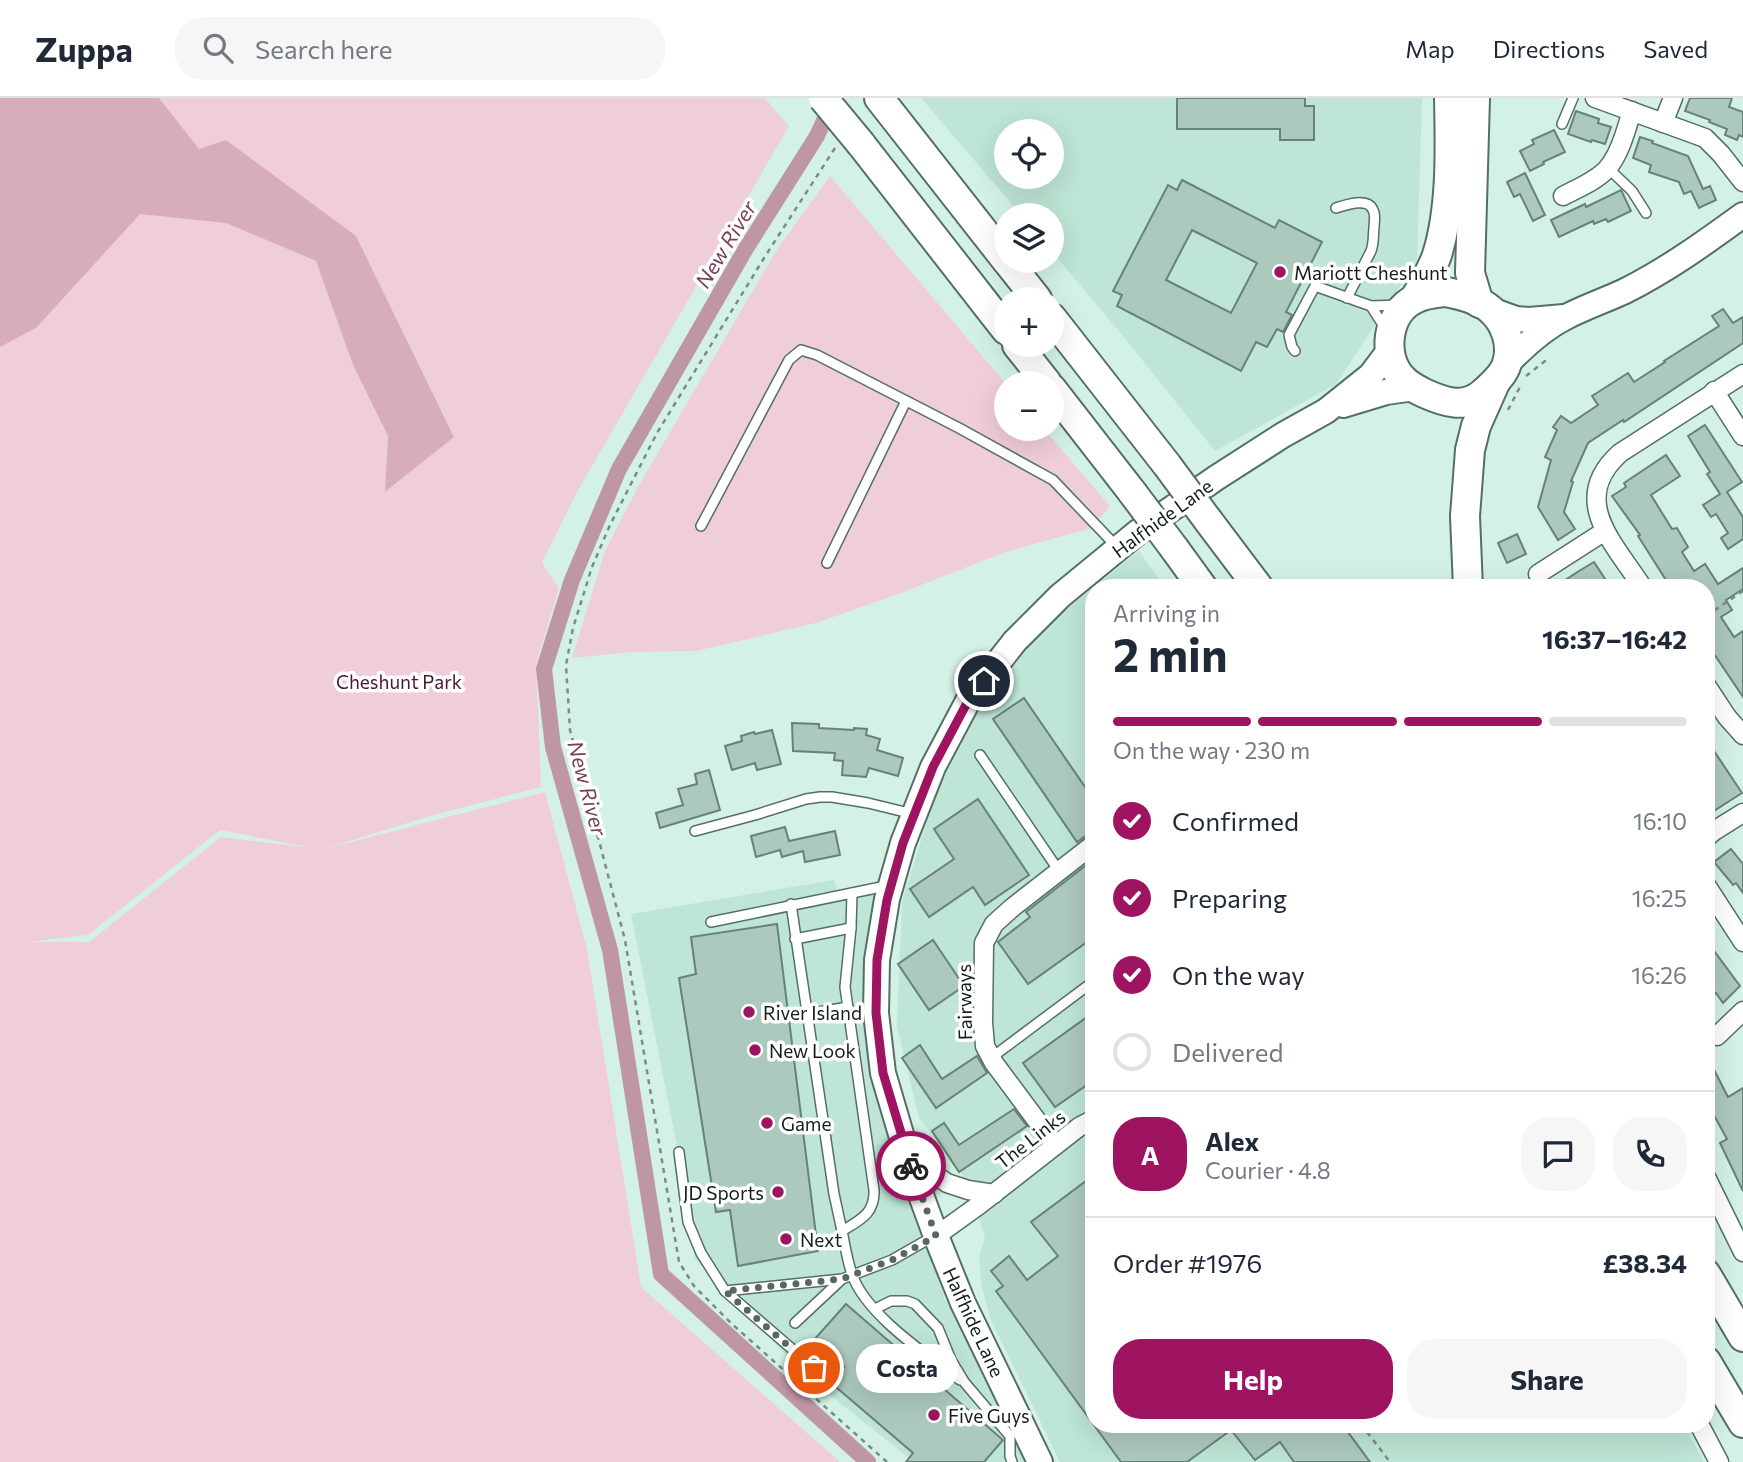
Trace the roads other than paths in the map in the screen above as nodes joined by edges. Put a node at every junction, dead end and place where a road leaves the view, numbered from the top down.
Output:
1 (823, 98) edge
2 (1449, 98) edge
3 (1475, 98) edge
4 (1573, 98) edge
5 (1595, 98) edge
6 (1672, 98) edge
7 (882, 101) edge
8 (1632, 111) junction
9 (1663, 122) junction
10 (1562, 124) dead end
11 (1608, 169) junction
12 (1743, 182) edge
13 (1563, 195) dead end
14 (1336, 208) dead end
15 (1646, 213) dead end
16 (1743, 215) edge
17 (994, 243) edge
18 (1017, 273) edge
19 (1028, 287) edge
20 (1347, 298) junction
21 (1411, 301) junction
22 (1371, 306) junction
23 (1485, 306) junction
24 (994, 316) edge
25 (1564, 317) junction
26 (1064, 333) edge
27 (1389, 347) junction
28 (1295, 351) dead end
29 (1026, 357) edge
30 (1038, 371) edge
31 (1502, 372) junction
32 (1743, 374) edge
33 (1415, 388) junction
34 (1714, 391) junction
35 (906, 401) junction
36 (1064, 404) edge
37 (1326, 411) junction
38 (1743, 436) edge
39 (701, 526) dead end
40 (1605, 531) junction
41 (1118, 548) junction
42 (827, 563) dead end
43 (1538, 574) dead end
44 (1196, 579) edge
45 (1252, 579) edge
46 (1468, 579) edge
47 (1637, 579) edge
48 (1715, 699) edge
49 (1743, 735) edge
50 (980, 755) dead end
51 (1743, 813) edge
52 (914, 814) junction
53 (695, 831) dead end
54 (1715, 832) edge
55 (1085, 851) edge
56 (1059, 871) junction
57 (891, 885) junction
58 (852, 893) junction
59 (1715, 899) edge
60 (790, 904) junction
61 (711, 922) dead end
62 (851, 929) junction
63 (795, 939) junction
64 (1743, 942) edge
65 (1085, 988) edge
66 (848, 1007) junction
67 (1743, 1011) edge
68 (807, 1014) junction
69 (1717, 1036) dead end
70 (991, 1058) junction
71 (1085, 1124) edge
72 (1055, 1145) junction
73 (679, 1152) dead end
74 (907, 1154) junction
75 (1715, 1190) edge
76 (994, 1194) junction
77 (1737, 1223) edge
78 (842, 1231) junction
79 (936, 1236) junction
80 (1743, 1252) edge
81 (852, 1275) junction
82 (842, 1279) junction
83 (1715, 1290) edge
84 (725, 1291) junction
85 (875, 1309) junction
86 (794, 1324) dead end
87 (1743, 1337) edge
88 (814, 1368) dead end
89 (1715, 1376) edge
90 (965, 1383) junction
91 (1743, 1423) edge
92 (1704, 1433) edge
93 (1010, 1460) edge
94 (1040, 1462) edge
95 (1719, 1462) edge

1 - 24 main road, bridge
2 - 21 main road
3 - 23 main road
4 - 10 lane
5 - 8 street
6 - 9 street
7 - 17 main road
8 - 9 street
8 - 11 street
9 - 12 street
11 - 13 street
11 - 15 lane
14 - 20 lane
16 - 25 main road
18 - 19 main road
20 - 22 lane
20 - 28 lane
21 - 22 lane
21 - 23 main road
21 - 27 main road
22 - 27 lane
23 - 25 main road
23 - 31 main road
25 - 31 main road
26 - 45 main road, bridge
27 - 33 main road
27 - 37 main road, Halfhide Lane
29 - 30 main road
31 - 33 main road
31 - 46 main road
32 - 34 street
33 - 37 main road, Halfhide Lane
34 - 38 street
34 - 40 street
35 - 39 lane
35 - 41 lane
35 - 42 lane
36 - 44 main road, bridge
37 - 41 main road, Halfhide Lane
40 - 43 street
40 - 47 street
41 - 52 main road, Halfhide Lane
48 - 49 street
50 - 56 lane
51 - 54 street
52 - 53 lane
52 - 57 main road, Halfhide Lane
55 - 56 street, Fairways
56 - 70 street, Fairways
57 - 58 lane
57 - 74 main road, Halfhide Lane
58 - 60 lane
58 - 62 lane
59 - 64 street
60 - 61 lane
60 - 63 lane
62 - 63 lane
62 - 66 lane
63 - 68 lane
65 - 70 lane
66 - 68 lane
66 - 78 lane
67 - 69 street
68 - 78 lane
70 - 72 street, Fairways
71 - 72 street, The Links
72 - 76 street, The Links
73 - 84 lane
74 - 76 street, The Links
74 - 79 main road, Halfhide Lane
75 - 77 street
76 - 79 street, The Links
77 - 80 street
78 - 81 lane
79 - 81 lane
79 - 94 main road, Halfhide Lane
81 - 82 lane
81 - 85 lane
82 - 84 lane
82 - 86 lane
83 - 87 main road
84 - 88 lane
85 - 90 lane
85 - 90 lane
89 - 91 main road
90 - 93 lane
92 - 95 street

